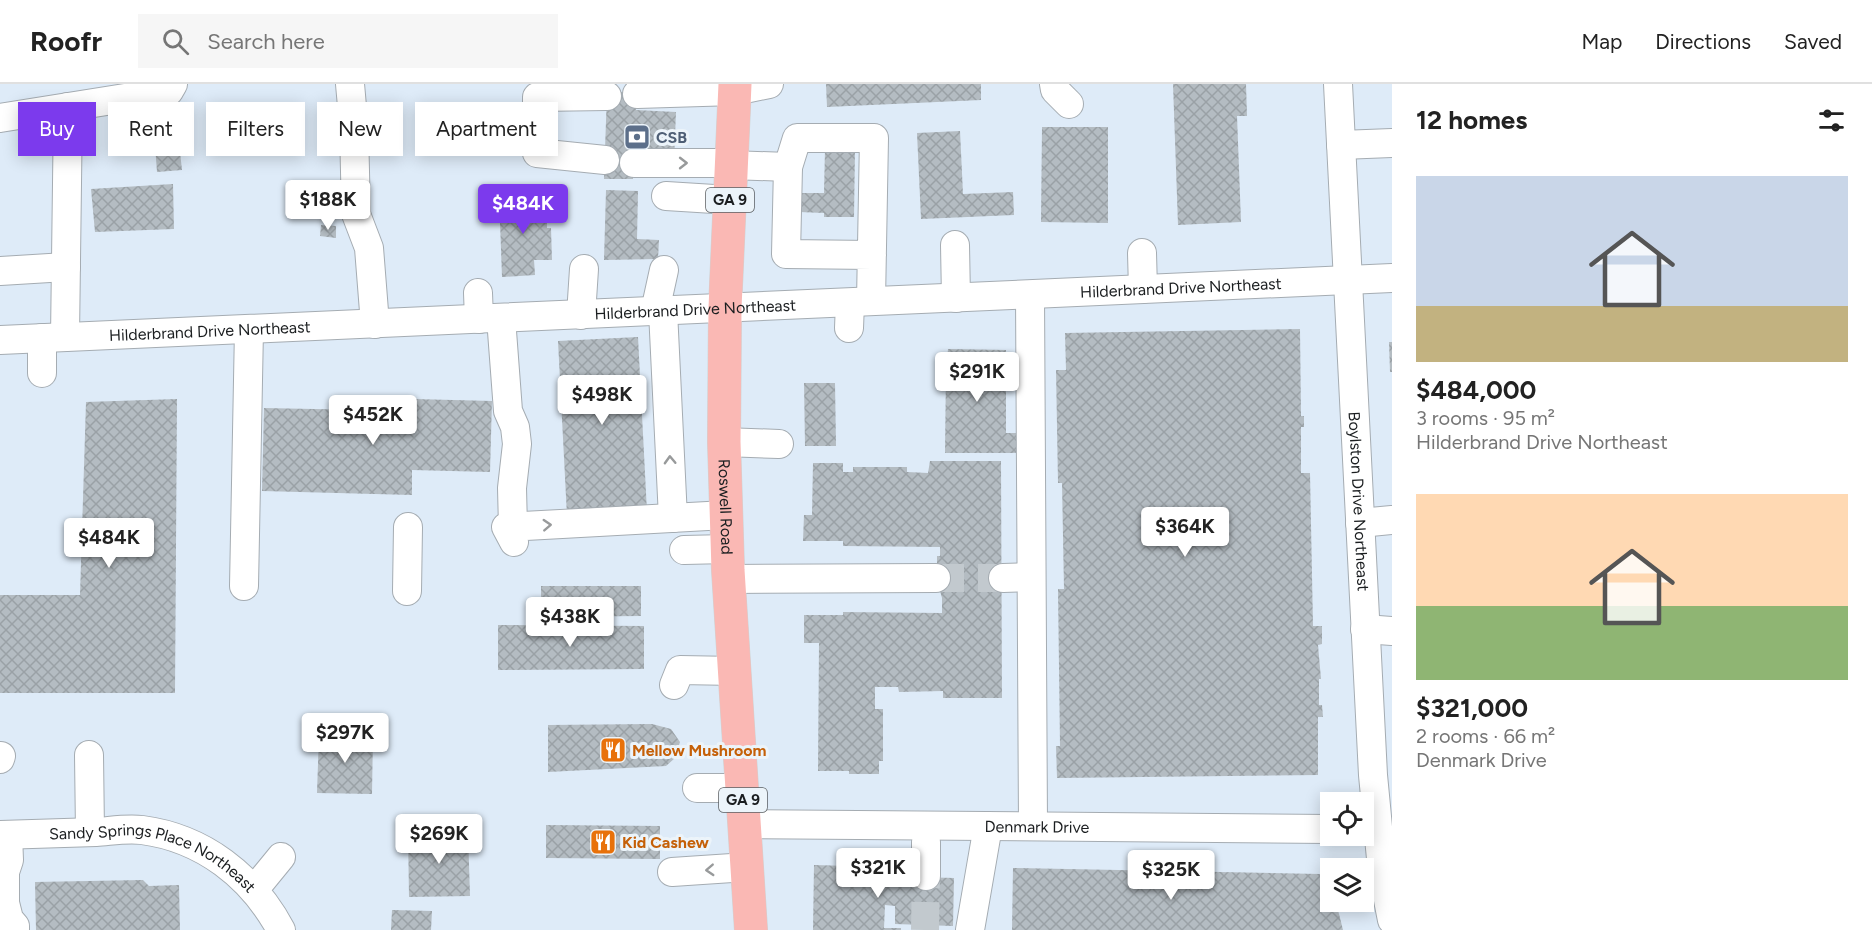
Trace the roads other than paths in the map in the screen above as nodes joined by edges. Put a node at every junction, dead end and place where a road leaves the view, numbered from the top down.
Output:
1 (173, 84) edge
2 (350, 84) edge
3 (769, 84) edge
4 (1338, 84) edge
5 (735, 88) edge
6 (637, 94) dead end
7 (607, 96) dead end
8 (96, 103) edge
9 (18, 115) edge
10 (0, 118) edge
11 (1392, 143) edge
12 (1341, 145) junction
13 (67, 156) edge
14 (605, 160) dead end
15 (634, 163) dead end
16 (731, 164) junction
17 (788, 167) junction
18 (666, 196) dead end
19 (730, 200) junction
20 (955, 245) dead end
21 (1142, 253) dead end
22 (872, 255) junction
23 (66, 267) junction
24 (584, 269) dead end
25 (664, 270) dead end
26 (0, 271) edge
27 (1392, 278) edge
28 (1348, 280) junction
29 (1143, 290) junction
30 (1030, 294) junction
31 (956, 298) junction
32 (724, 308) junction
33 (486, 310) junction
34 (659, 311) junction
35 (857, 311) junction
36 (581, 315) junction
37 (375, 324) junction
38 (249, 329) junction
39 (53, 338) junction
40 (0, 340) edge
41 (42, 373) dead end
42 (724, 442) junction
43 (779, 444) dead end
44 (726, 515) junction
45 (672, 518) junction
46 (1392, 520) edge
47 (408, 527) dead end
48 (1361, 532) junction
49 (1392, 540) edge
50 (684, 550) dead end
51 (728, 564) junction
52 (936, 578) tunnel mouth
53 (244, 586) dead end
54 (407, 591) dead end
55 (1379, 630) edge
56 (735, 670) junction
57 (674, 685) dead end
58 (1381, 731) edge
59 (89, 755) dead end
60 (697, 788) dead end
61 (742, 788) junction
62 (1374, 800) edge
63 (745, 824) junction
64 (988, 826) junction
65 (1033, 826) junction
66 (1320, 829) edge
67 (90, 832) junction
68 (1374, 841) edge
69 (926, 842) dead end
70 (6, 843) edge
71 (281, 857) dead end
72 (747, 867) junction
73 (672, 872) dead end
74 (926, 876) tunnel mouth
75 (254, 890) junction
76 (1390, 903) edge
77 (15, 928) edge
78 (280, 930) edge
79 (751, 930) edge
80 (970, 930) edge

1 - 8 street
2 - 37 street
3 - 5 street
4 - 12 street, Boylston Drive Northeast
5 - 6 street
5 - 16 main road, Roswell Road / GA 9
7 - 14 street
9 - 10 street
11 - 12 street
12 - 28 street, Boylston Drive Northeast
13 - 23 street
15 -> 16 street
16 - 17 street
16 - 19 main road, Roswell Road / GA 9
17 - 22 street
17 - 22 street
18 - 19 street
19 - 32 main road, Roswell Road / GA 9
20 - 31 street
21 - 29 street
22 - 35 street
23 - 26 street
23 - 39 street
24 - 36 street
25 - 34 street
27 - 28 street, Hilderbrand Drive Northeast
28 - 29 street, Hilderbrand Drive Northeast
28 - 48 street, Boylston Drive Northeast
29 - 30 street, Hilderbrand Drive Northeast
30 - 31 street, Hilderbrand Drive Northeast
30 - 65 street
31 - 35 street, Hilderbrand Drive Northeast
32 - 34 street, Hilderbrand Drive Northeast
32 - 35 street, Hilderbrand Drive Northeast
32 - 42 main road, Roswell Road / GA 9
33 - 36 street, Hilderbrand Drive Northeast
33 - 37 street, Hilderbrand Drive Northeast
33 -> 45 street
34 - 36 street, Hilderbrand Drive Northeast
45 -> 34 street
37 - 38 street, Hilderbrand Drive Northeast
38 - 39 street, Hilderbrand Drive Northeast
38 - 53 street
39 - 40 street, Hilderbrand Drive Northeast
39 - 41 street
42 - 43 street
42 - 44 main road, Roswell Road / GA 9
44 - 45 street
44 - 51 main road, Roswell Road / GA 9
46 - 48 street
47 - 54 street
48 - 49 street
48 - 55 street, Boylston Drive Northeast
50 - 51 street
51 - 52 street
51 - 56 main road, Roswell Road / GA 9
55 - 58 street, Boylston Drive Northeast
56 - 57 street
56 - 61 main road, Roswell Road / GA 9
58 - 62 street, Boylston Drive Northeast
59 - 67 street
60 - 61 street
61 - 63 main road, Roswell Road / GA 9
63 - 64 street, Denmark Drive
63 - 72 main road, Roswell Road / GA 9
64 - 65 street, Denmark Drive
64 - 80 street
65 - 66 street, Denmark Drive
67 - 70 street, Sandy Springs Place Northeast
67 - 75 street, Sandy Springs Place Northeast
68 - 76 street, Boylston Drive Northeast
69 - 74 street
70 - 77 street
71 - 75 street
72 -> 73 street
72 - 79 main road, Roswell Road / GA 9
75 - 78 street, Sandy Springs Place Northeast

